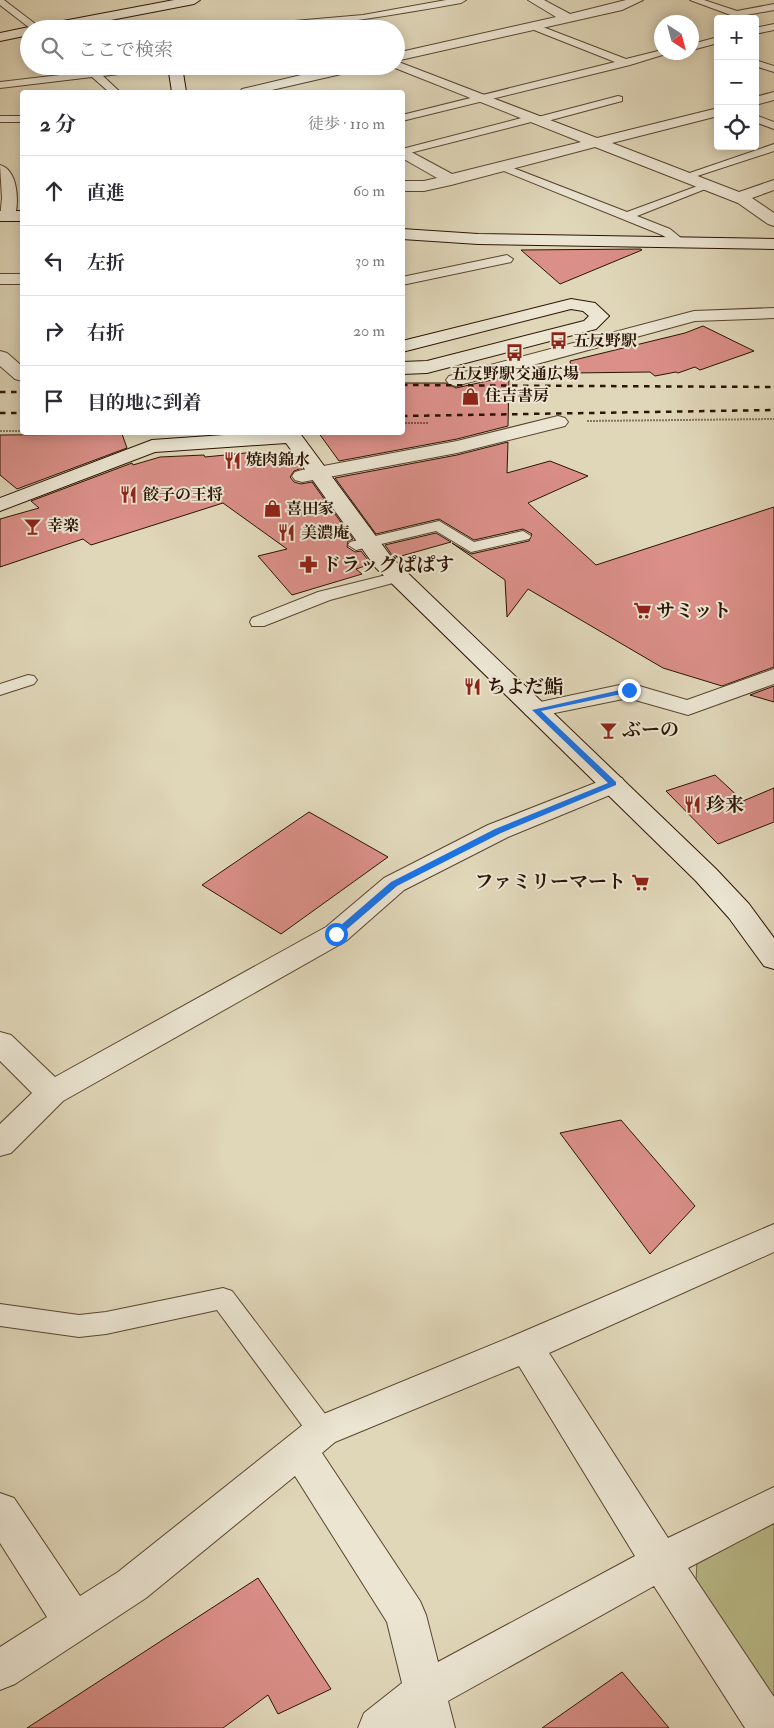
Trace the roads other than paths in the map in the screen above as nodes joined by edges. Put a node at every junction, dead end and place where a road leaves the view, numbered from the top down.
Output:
1 (194, 0) edge
2 (461, 0) edge
3 (534, 0) edge
4 (637, 0) edge
5 (695, 0) edge
6 (754, 0) edge
7 (0, 1) edge
8 (154, 4) edge
9 (774, 7) edge
10 (568, 18) junction
11 (25, 20) edge
12 (82, 20) edge
13 (162, 20) dead end
14 (350, 20) edge
15 (532, 26) junction
16 (774, 27) edge
17 (759, 30) edge
18 (20, 33) edge
19 (0, 37) edge
20 (714, 41) edge
21 (699, 45) edge
22 (699, 47) edge
23 (714, 50) edge
24 (405, 55) edge
25 (654, 55) edge
26 (626, 63) junction
27 (759, 64) edge
28 (405, 68) edge
29 (774, 69) edge
30 (56, 75) edge
31 (96, 75) edge
32 (176, 75) edge
33 (321, 75) edge
34 (0, 85) edge
35 (275, 86) junction
36 (113, 90) edge
37 (179, 90) edge
38 (256, 90) edge
39 (285, 90) edge
40 (774, 96) edge
41 (482, 98) junction
42 (618, 99) dead end
43 (759, 100) edge
44 (714, 113) edge
45 (405, 117) edge
46 (0, 119) edge
47 (20, 119) edge
48 (537, 119) junction
49 (759, 120) edge
50 (774, 126) edge
51 (599, 143) junction
52 (774, 147) edge
53 (405, 152) edge
54 (405, 153) edge
55 (503, 167) junction
56 (0, 170) edge
57 (684, 177) junction
58 (451, 180) junction
59 (405, 186) edge
60 (707, 186) junction
61 (774, 186) edge
62 (738, 198) junction
63 (10, 216) edge
64 (627, 216) junction
65 (774, 221) edge
66 (405, 234) edge
67 (680, 242) junction
68 (774, 244) edge
69 (507, 259) dead end
70 (0, 279) edge
71 (20, 279) edge
72 (405, 280) edge
73 (774, 313) edge
74 (405, 346) edge
75 (0, 357) edge
76 (405, 368) edge
77 (20, 372) edge
78 (456, 380) dead end
79 (558, 422) dead end
80 (288, 435) edge
81 (309, 474) junction
82 (0, 505) edge
83 (523, 536) dead end
84 (363, 544) junction
85 (398, 577) junction
86 (258, 622) dead end
87 (774, 676) edge
88 (28, 680) dead end
89 (0, 690) edge
90 (535, 710) junction
91 (613, 784) junction
92 (774, 959) edge
93 (0, 1044) edge
94 (52, 1093) junction
95 (0, 1144) edge
96 (774, 1237) edge
97 (0, 1315) edge
98 (526, 1347) junction
99 (310, 1440) junction
100 (774, 1504) edge
101 (0, 1510) edge
102 (661, 1562) junction
103 (74, 1622) junction
104 (0, 1670) edge
105 (429, 1710) edge
106 (378, 1728) edge
107 (770, 1728) edge

1 - 8 street
2 - 14 lane
3 - 10 street
4 - 10 street
5 - 9 lane
6 - 9 lane
7 - 11 lane
8 - 12 street
8 - 13 street
10 - 15 street
15 - 24 street
15 - 26 lane
16 - 17 lane
18 - 19 street
20 - 21 lane
22 - 23 lane
25 - 26 lane
26 - 41 lane
27 - 29 lane
28 - 41 street
30 - 34 lane
31 - 36 lane
32 - 37 street
33 - 35 street
35 - 38 street
35 - 39 street
40 - 43 street
41 - 45 lane
41 - 48 street
42 - 48 lane
44 - 51 street
46 - 47 lane
48 - 51 street
48 - 53 lane
49 - 50 lane
51 - 55 street
51 - 57 street
52 - 57 lane
54 - 58 street
55 - 58 street
55 - 64 lane
56 - 63 street
57 - 60 street
58 - 59 street
60 - 62 street
60 - 64 lane
61 - 62 street
62 - 65 street
64 - 67 lane
66 - 67 street
67 - 68 street
69 - 72 lane
70 - 71 street
73 - 78 street
74 - 76 street
75 - 77 street
79 - 81 street
80 - 81 street
80 - 82 street
81 - 84 street
83 - 84 lane
84 - 85 street
85 - 86 lane
85 - 90 street
87 - 90 street
88 - 89 lane
90 - 91 street
91 - 92 street
91 - 94 street
93 - 94 street
94 - 95 street
96 - 98 street
97 - 99 lane
98 - 99 street
98 - 102 street
99 - 103 street
99 - 105 street
100 - 102 street
101 - 103 street
102 - 105 street
102 - 107 street
103 - 104 street
105 - 106 street

